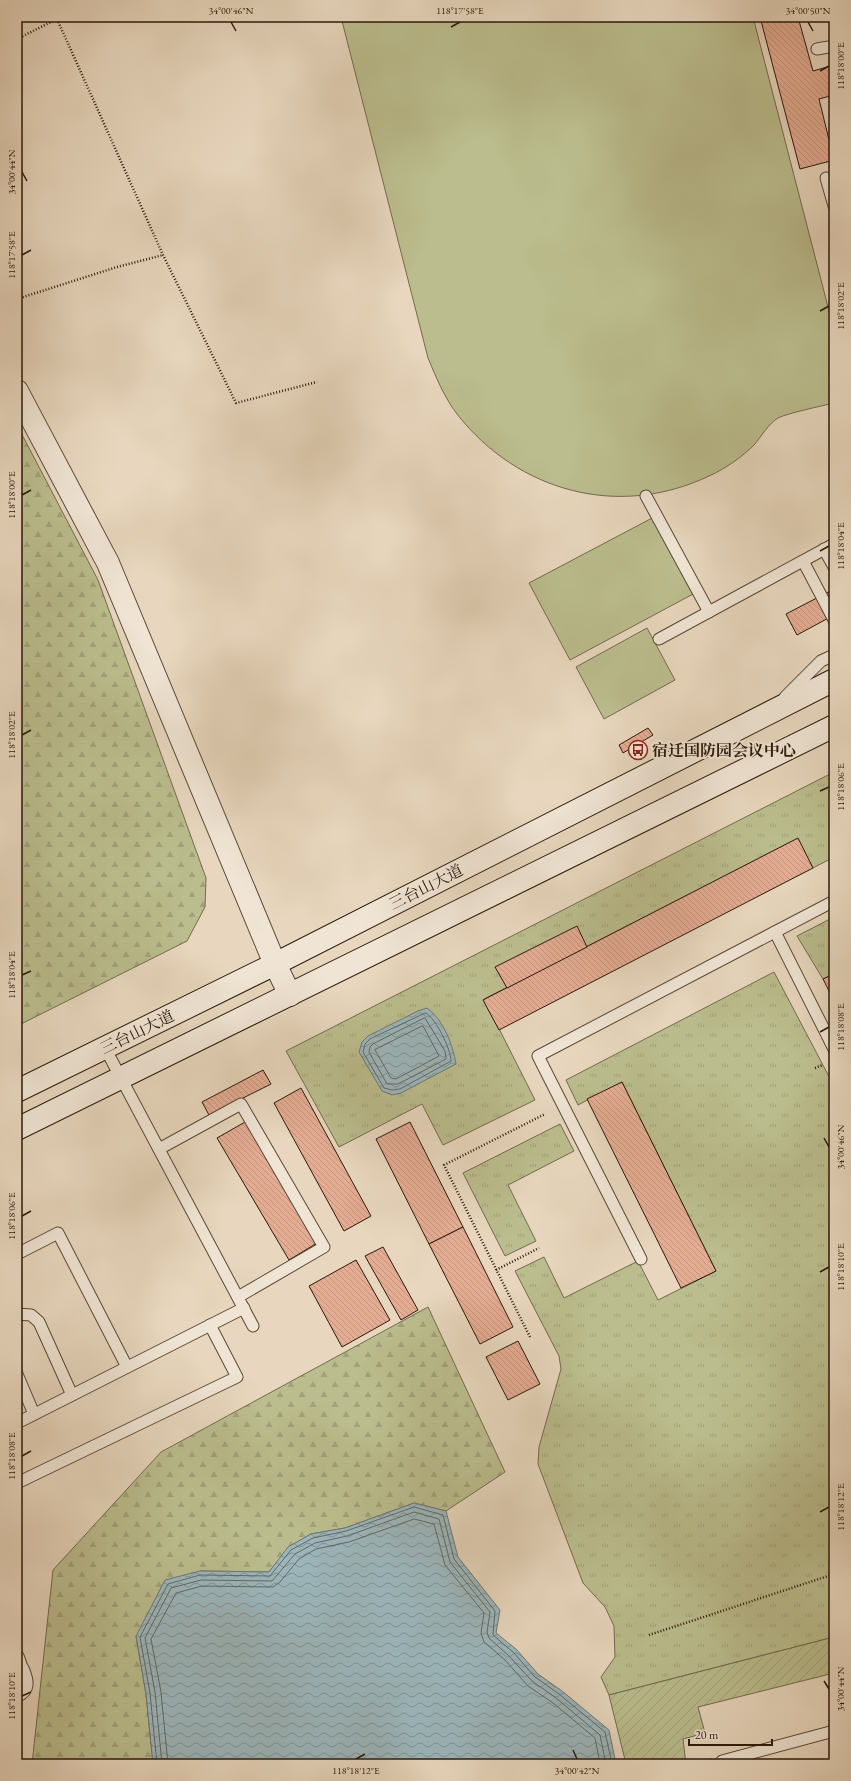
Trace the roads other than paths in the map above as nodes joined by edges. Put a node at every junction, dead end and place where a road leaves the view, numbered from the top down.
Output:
1 (834, 46) edge
2 (817, 49) dead end
3 (826, 178) dead end
4 (834, 206) edge
5 (17, 391) edge
6 (646, 496) dead end
7 (829, 547) edge
8 (803, 561) junction
9 (834, 567) edge
10 (709, 612) junction
11 (834, 620) edge
12 (659, 639) dead end
13 (834, 655) edge
14 (834, 680) edge
15 (771, 712) junction
16 (834, 726) edge
17 (834, 901) edge
18 (775, 932) junction
19 (275, 964) junction
20 (290, 995) junction
21 (106, 1048) junction
22 (834, 1049) edge
23 (121, 1078) junction
24 (17, 1091) edge
25 (17, 1129) edge
26 (159, 1149) junction
27 (17, 1254) edge
28 (641, 1259) dead end
29 (238, 1297) junction
30 (244, 1308) junction
31 (17, 1314) edge
32 (210, 1325) junction
33 (253, 1326) dead end
34 (127, 1367) junction
35 (17, 1374) edge
36 (72, 1394) junction
37 (34, 1414) junction
38 (17, 1423) edge
39 (17, 1483) edge
40 (19, 1660) edge
41 (17, 1682) edge
42 (17, 1696) edge
43 (834, 1731) edge
44 (722, 1761) dead end

1 - 2 lane
3 - 4 lane
5 - 19 main road
6 - 10 lane
7 - 8 lane
7 - 9 lane
8 - 10 lane
8 - 11 lane
10 - 12 lane
13 - 15 lane
14 - 15 main road, 三台山大道
15 - 19 main road, 三台山大道
16 - 20 main road
17 - 18 lane
18 - 22 lane
18 - 28 lane
19 - 20 main road
19 - 21 main road, 三台山大道
20 - 23 main road
21 - 23 lane
21 - 24 main road, 三台山大道
23 - 25 main road
23 - 26 lane
26 - 29 lane
26 - 29 lane
27 - 34 lane
29 - 30 lane
30 - 32 lane
30 - 33 lane
31 - 36 lane
32 - 34 lane
32 - 39 lane
34 - 36 lane
35 - 37 lane
36 - 37 lane
37 - 38 lane
40 - 41 lane
40 - 42 lane
43 - 44 lane

